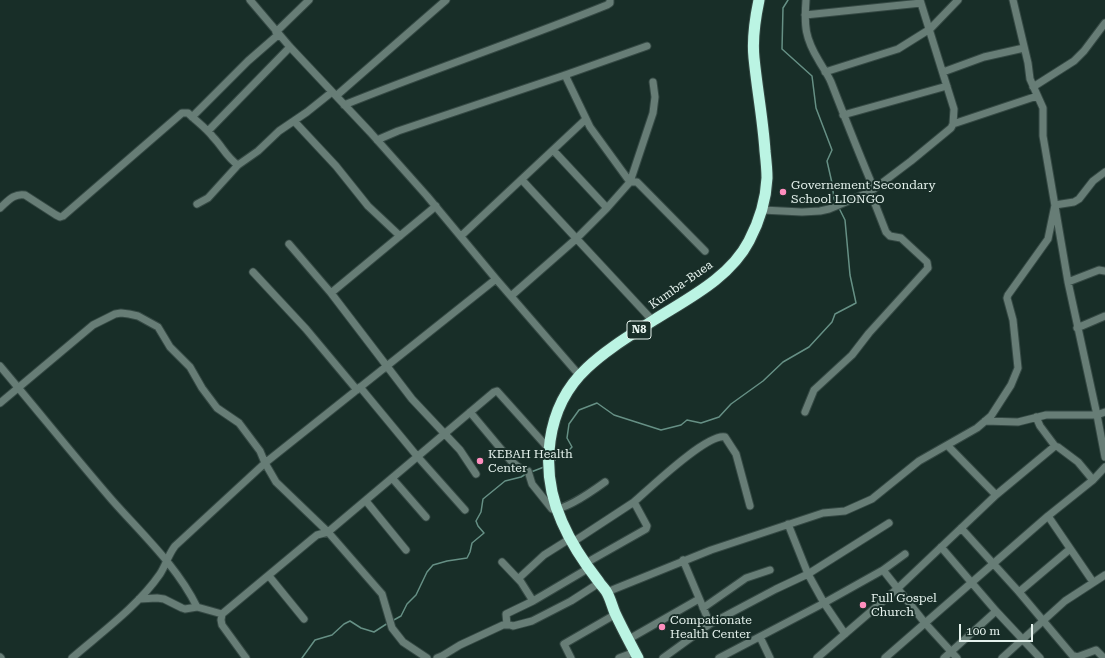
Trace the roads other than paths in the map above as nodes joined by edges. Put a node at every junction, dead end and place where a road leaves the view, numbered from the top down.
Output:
1 (250, 0) edge
2 (309, 0) edge
3 (446, 0) edge
4 (610, 0) edge
5 (759, 0) edge
6 (806, 0) edge
7 (958, 0) edge
8 (1013, 0) edge
9 (921, 2) edge
10 (805, 15) junction
11 (1105, 23) edge
12 (930, 29) junction
13 (278, 33) junction
14 (646, 46) dead end
15 (290, 47) junction
16 (1024, 48) junction
17 (825, 72) junction
18 (943, 72) junction
19 (565, 75) junction
20 (653, 82) dead end
21 (947, 86) junction
22 (1033, 87) junction
23 (334, 94) junction
24 (1037, 96) junction
25 (344, 105) junction
26 (843, 115) junction
27 (192, 117) junction
28 (586, 119) junction
29 (294, 121) junction
30 (953, 124) junction
31 (208, 131) junction
32 (377, 140) junction
33 (553, 150) junction
34 (238, 165) junction
35 (1105, 172) edge
36 (522, 180) junction
37 (630, 182) junction
38 (872, 190) junction
39 (197, 204) dead end
40 (1055, 205) junction
41 (436, 206) junction
42 (0, 208) edge
43 (607, 208) junction
44 (762, 210) junction
45 (400, 236) junction
46 (461, 236) junction
47 (576, 239) junction
48 (289, 244) dead end
49 (706, 251) dead end
50 (1105, 271) edge
51 (253, 272) dead end
52 (496, 280) junction
53 (1068, 282) junction
54 (331, 293) junction
55 (511, 296) junction
56 (1105, 316) edge
57 (653, 321) junction
58 (1077, 328) junction
59 (0, 366) edge
60 (387, 366) junction
61 (580, 376) junction
62 (18, 388) junction
63 (359, 388) junction
64 (0, 403) edge
65 (470, 412) junction
66 (805, 412) dead end
67 (1105, 412) edge
68 (1097, 415) junction
69 (1036, 417) junction
70 (985, 421) junction
71 (444, 433) junction
72 (948, 446) junction
73 (1055, 446) junction
74 (549, 449) junction
75 (417, 456) junction
76 (1105, 457) edge
77 (265, 463) junction
78 (1105, 467) edge
79 (476, 474) dead end
80 (392, 478) junction
81 (1093, 480) junction
82 (605, 482) dead end
83 (996, 495) junction
84 (366, 501) junction
85 (634, 502) junction
86 (750, 506) dead end
87 (557, 509) junction
88 (466, 510) dead end
89 (1048, 516) junction
90 (426, 517) dead end
91 (889, 523) dead end
92 (788, 524) junction
93 (961, 528) junction
94 (328, 532) junction
95 (572, 540) junction
96 (941, 547) junction
97 (1070, 549) junction
98 (406, 550) dead end
99 (905, 554) dead end
100 (683, 560) junction
101 (167, 561) junction
102 (502, 562) dead end
103 (993, 564) junction
104 (587, 566) junction
105 (770, 570) dead end
106 (883, 570) junction
107 (808, 574) junction
108 (1105, 575) edge
109 (270, 576) junction
110 (518, 579) junction
111 (1093, 582) junction
112 (599, 583) junction
113 (972, 583) junction
114 (897, 589) junction
115 (607, 592) junction
116 (1019, 592) junction
117 (139, 599) junction
118 (699, 599) junction
119 (533, 601) junction
120 (824, 603) junction
121 (197, 607) junction
122 (703, 608) junction
123 (996, 611) junction
124 (222, 614) junction
125 (616, 614) junction
126 (304, 618) dead end
127 (1043, 621) junction
128 (925, 623) junction
129 (710, 624) junction
130 (507, 625) junction
131 (845, 634) junction
132 (760, 637) junction
133 (629, 639) junction
134 (1022, 640) junction
135 (951, 652) junction
136 (636, 655) edge
137 (72, 658) edge
138 (246, 658) edge
139 (428, 658) edge
140 (437, 658) edge
141 (571, 658) edge
142 (619, 658) edge
143 (663, 658) edge
144 (718, 658) edge
145 (770, 658) edge
146 (817, 658) edge
147 (885, 658) edge
148 (944, 658) edge
149 (957, 658) edge
150 (1002, 658) edge
151 (1040, 658) edge
152 (1104, 658) edge

1 - 13 street
2 - 13 street
3 - 23 street
4 - 25 street
5 - 44 highway, Kumba-Buea / N8
6 - 10 street
7 - 12 street
8 - 16 street
9 - 10 street
9 - 12 street
10 - 17 street
11 - 22 street
12 - 17 street
12 - 18 street
13 - 15 street
13 - 27 street
14 - 19 street
15 - 23 street
15 - 31 street
16 - 18 street
16 - 22 street
17 - 26 street
18 - 21 street
19 - 28 street
19 - 32 street
20 - 37 street
21 - 26 street
21 - 30 street
22 - 24 street
23 - 25 street
23 - 29 street
24 - 30 street
24 - 40 street
25 - 32 street
26 - 38 street
27 - 31 street
27 - 42 street
28 - 33 street
28 - 37 street
29 - 34 street
29 - 45 street
30 - 38 street
31 - 34 street
32 - 41 street
33 - 36 street
33 - 43 street
34 - 39 street
35 - 40 street
36 - 46 street
36 - 47 street
37 - 43 street
37 - 49 street
38 - 44 street
38 - 66 street
40 - 53 street
40 - 70 street
41 - 45 street
41 - 46 street
43 - 47 street
44 - 57 highway, Kumba-Buea / N8
45 - 54 street
46 - 52 street
47 - 55 street
47 - 57 street
48 - 54 street
50 - 53 street
51 - 63 street
52 - 55 street
52 - 60 street
53 - 58 street
54 - 60 street
55 - 61 street
56 - 58 street
57 - 61 highway, Kumba-Buea / N8
58 - 68 street
59 - 62 street
60 - 63 street
60 - 71 street
61 - 74 highway, Kumba-Buea / N8
62 - 64 street
62 - 77 street
62 - 101 street
63 - 75 street
63 - 77 street
65 - 71 street
65 - 74 street
65 - 87 street
67 - 68 street
68 - 69 street
68 - 76 street
69 - 70 street
69 - 73 street
70 - 72 street
71 - 75 street
71 - 79 street
72 - 83 street
72 - 92 street
73 - 81 street
73 - 83 street
74 - 87 highway, Kumba-Buea / N8
75 - 80 street
75 - 88 street
77 - 94 street
77 - 101 street
78 - 81 street
80 - 84 street
80 - 90 street
81 - 89 street
82 - 87 street
83 - 93 street
84 - 94 street
84 - 98 street
85 - 86 street
85 - 95 street
85 - 104 street
87 - 95 highway, Kumba-Buea / N8
89 - 97 street
89 - 103 street
91 - 107 street
92 - 100 street
92 - 107 street
93 - 96 street
93 - 103 street
94 - 109 street
94 - 139 street
95 - 104 highway, Kumba-Buea / N8
95 - 110 street
96 - 113 street
96 - 114 street
97 - 111 street
97 - 116 street
99 - 106 street
100 - 115 street
100 - 118 street
101 - 117 street
101 - 121 street
102 - 110 street
103 - 113 street
103 - 116 street
104 - 112 highway, Kumba-Buea / N8
104 - 119 street
105 - 122 street
106 - 114 street
106 - 120 street
107 - 120 street
107 - 129 street
108 - 111 street
109 - 124 street
109 - 126 street
110 - 119 street
111 - 127 street
112 - 115 highway, Kumba-Buea / N8
112 - 130 street
113 - 123 street
113 - 128 street
114 - 128 street
114 - 131 street
115 - 125 highway, Kumba-Buea / N8
116 - 127 street
117 - 121 street
117 - 137 street
118 - 122 street
118 - 133 street
119 - 130 street
120 - 131 street
120 - 132 street
121 - 124 street
122 - 129 street
123 - 134 street
123 - 135 street
124 - 138 street
125 - 133 highway, Kumba-Buea / N8
125 - 141 street
127 - 134 street
127 - 152 street
128 - 135 street
128 - 147 street
129 - 143 street
130 - 140 street
131 - 146 street
132 - 144 street
132 - 145 street
133 - 136 highway, Kumba-Buea / N8
134 - 150 street
134 - 151 street
135 - 148 street
135 - 149 street
136 - 142 street

